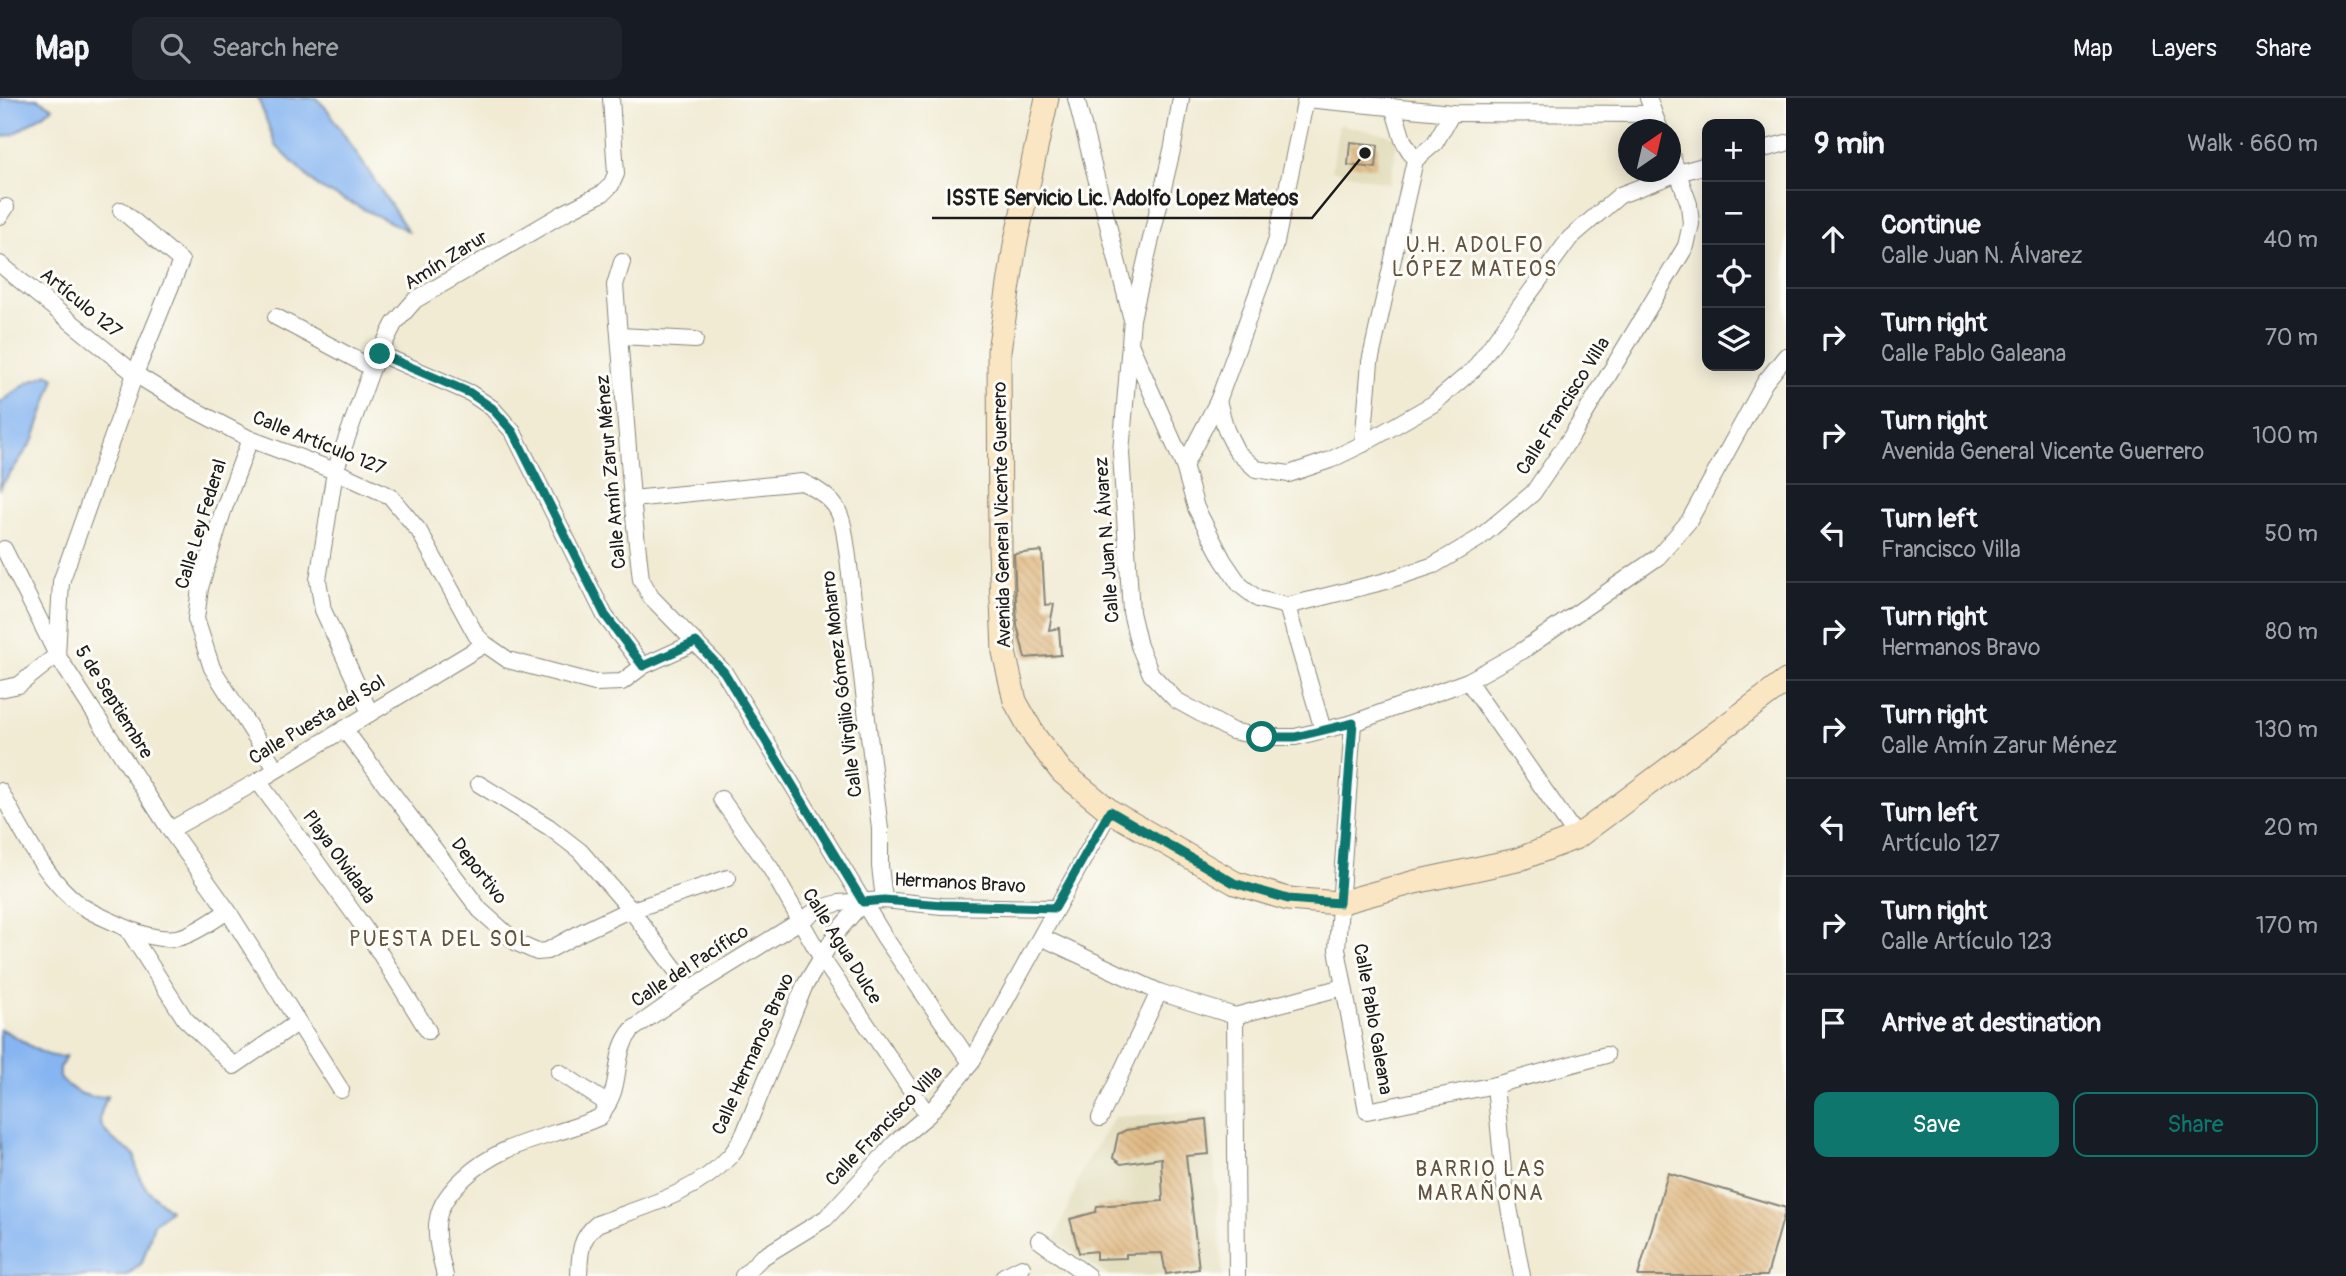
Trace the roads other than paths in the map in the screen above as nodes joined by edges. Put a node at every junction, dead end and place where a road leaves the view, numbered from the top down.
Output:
1 (611, 98) edge
2 (1047, 98) edge
3 (1076, 98) edge
4 (1181, 98) edge
5 (1306, 99) edge
6 (1651, 106) edge
7 (1393, 107) junction
8 (1452, 113) junction
9 (1786, 143) edge
10 (1765, 149) edge
11 (1415, 160) junction
12 (1702, 166) edge
13 (1681, 172) edge
14 (1681, 181) edge
15 (1654, 182) edge
16 (121, 210) dead end
17 (622, 262) dead end
18 (0, 264) edge
19 (276, 317) dead end
20 (1132, 319) junction
21 (620, 336) junction
22 (695, 340) dead end
23 (1129, 342) junction
24 (1786, 356) edge
25 (376, 361) junction
26 (135, 374) junction
27 (1218, 401) junction
28 (250, 439) junction
29 (1363, 444) junction
30 (1184, 466) junction
31 (335, 471) junction
32 (632, 499) junction
33 (4, 549) dead end
34 (1287, 606) junction
35 (696, 642) junction
36 (485, 644) junction
37 (57, 655) junction
38 (643, 666) junction
39 (1468, 681) junction
40 (1786, 681) edge
41 (0, 689) edge
42 (370, 713) junction
43 (1353, 723) junction
44 (344, 729) junction
45 (1323, 730) junction
46 (276, 769) junction
47 (258, 780) junction
48 (479, 784) dead end
49 (0, 791) edge
50 (721, 799) dead end
51 (1110, 811) junction
52 (170, 830) junction
53 (1577, 836) junction
54 (728, 878) dead end
55 (884, 900) junction
56 (863, 902) junction
57 (1339, 903) junction
58 (1055, 908) junction
59 (228, 911) junction
60 (626, 912) junction
61 (800, 921) junction
62 (127, 928) junction
63 (1041, 937) junction
64 (821, 957) junction
65 (1343, 987) junction
66 (690, 989) junction
67 (1159, 992) junction
68 (1235, 1016) junction
69 (298, 1022) junction
70 (428, 1031) dead end
71 (1606, 1055) dead end
72 (971, 1063) junction
73 (559, 1072) dead end
74 (1494, 1085) junction
75 (341, 1090) dead end
76 (608, 1104) junction
77 (928, 1115) junction
78 (1100, 1118) dead end
79 (1039, 1240) dead end
80 (1022, 1267) dead end
81 (445, 1276) edge
82 (579, 1276) edge
83 (743, 1276) edge
84 (1004, 1276) edge
85 (1088, 1276) edge
86 (1237, 1276) edge
87 (1522, 1276) edge

1 - 25 street, Amín Zarur
2 - 51 street, Avenida General Vicente Guerrero
3 - 20 street
4 - 20 street, Calle Juan N. Álvarez
5 - 7 street
5 - 27 street
6 - 8 street
7 - 8 street
7 - 11 street
8 - 11 street
9 - 10 street
11 - 29 street
12 - 13 street
14 - 34 street, Calle Francisco Villa
15 - 29 street
16 - 26 street, 5 de Septiembre
17 - 21 street, Calle Amín Zarur Ménez
18 - 26 street, Artículo 127
19 - 25 street
20 - 23 street, Calle Juan N. Álvarez
21 - 22 street
21 - 32 street, Calle Amín Zarur Ménez
23 - 30 street
23 - 45 street, Calle Juan N. Álvarez
24 - 39 street, Calle Juan N. Álvarez
25 - 31 street, Amín Zarur
25 - 38 street
26 - 28 street, Calle Artículo 127
26 - 37 street, 5 de Septiembre
27 - 29 street
27 - 30 street
28 - 31 street, Calle Artículo 127
28 - 46 street, Calle Ley Federal
30 - 34 street
31 - 36 street, Calle Artículo 127
31 - 42 street, Amín Zarur
32 - 35 street, Calle Amín Zarur Ménez
32 - 55 street, Calle Virgilio Gómez Moharro
33 - 37 street
34 - 45 street
35 - 38 street
35 - 56 street, Calle Amín Zarur Ménez
36 - 38 street, Calle Artículo 127
36 - 42 street, Calle Puesta del Sol
37 - 41 street
37 - 52 street, 5 de Septiembre
39 - 43 street, Calle Juan N. Álvarez
39 - 53 street
40 - 53 street, Avenida General Vicente Guerrero
42 - 44 street, Calle Puesta del Sol
43 - 45 street, Calle Juan N. Álvarez
43 - 57 street, Calle Pablo Galeana
44 - 46 street, Calle Puesta del Sol
44 - 60 street, Deportivo
46 - 47 street, Calle Puesta del Sol
47 - 52 street, Calle Puesta del Sol
47 - 70 street, Playa Olvidada
48 - 60 street
49 - 62 street
50 - 61 street, Calle Agua Dulce
51 - 57 street, Avenida General Vicente Guerrero
51 - 58 street, Calle Francisco Villa
52 - 59 street, 5 de Septiembre
53 - 57 street, Avenida General Vicente Guerrero
54 - 60 street, Deportivo
55 - 56 street, Hermanos Bravo
55 - 58 street, Hermanos Bravo
56 - 61 street, Calle del Pacífico
56 - 64 street, Calle Hermanos Bravo
56 - 72 street, Calle Amín Zarur Ménez
57 - 65 street, Calle Pablo Galeana
58 - 63 street, Calle Francisco Villa
59 - 62 street
59 - 69 street, 5 de Septiembre
60 - 66 street
61 - 64 street, Calle Agua Dulce
61 - 66 street, Calle del Pacífico
62 - 69 street
63 - 67 street
63 - 72 street, Calle Francisco Villa
64 - 77 street, Calle Agua Dulce
64 - 82 street, Calle Hermanos Bravo
65 - 68 street
65 - 74 street, Calle Pablo Galeana
66 - 76 street, Calle del Pacífico
67 - 68 street
67 - 78 street
68 - 86 street
69 - 75 street, 5 de Septiembre
71 - 74 street
72 - 77 street, Calle Francisco Villa
73 - 76 street
74 - 87 street
76 - 81 street
77 - 83 street, Calle Francisco Villa
79 - 85 street
80 - 84 street

